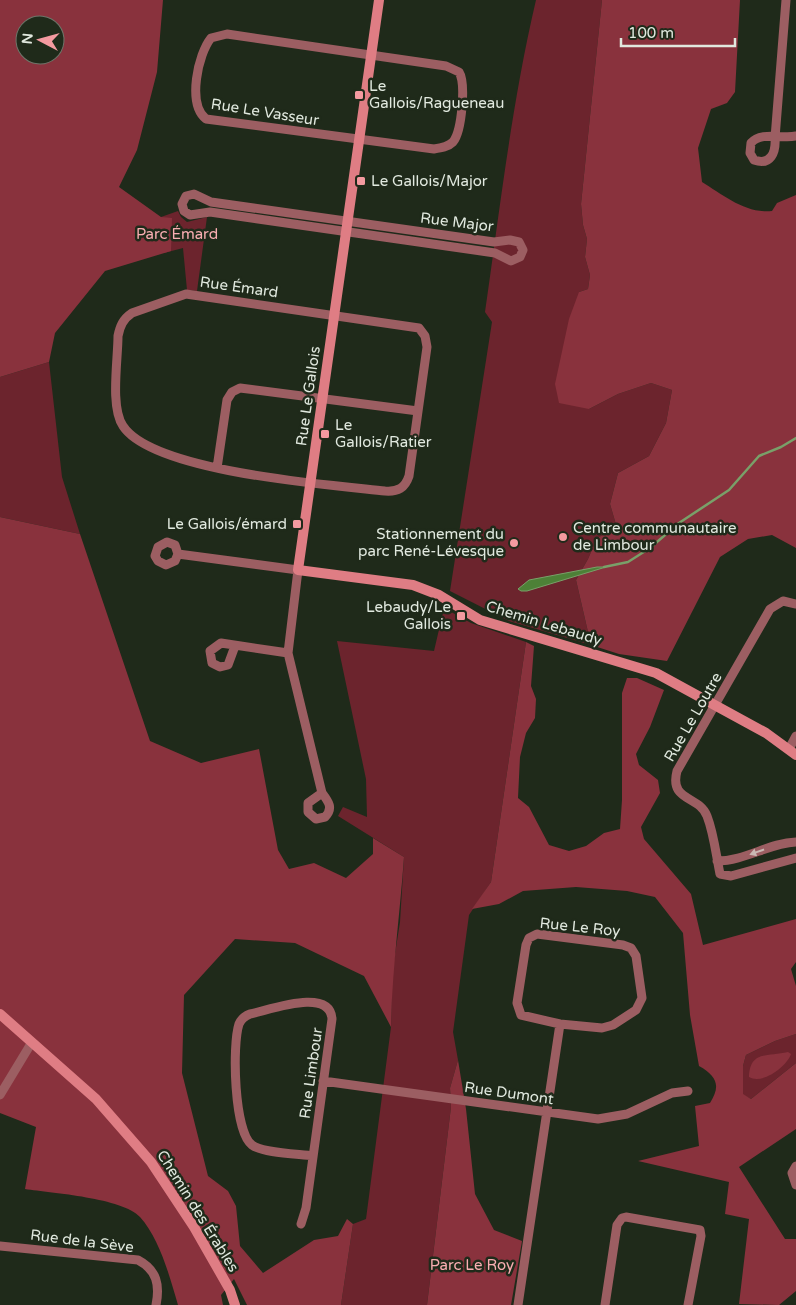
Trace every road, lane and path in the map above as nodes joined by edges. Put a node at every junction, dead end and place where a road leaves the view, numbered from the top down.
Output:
1 (379, 0) edge
2 (786, 4) edge
3 (796, 10) edge
4 (371, 55) junction
5 (796, 136) edge
6 (359, 140) junction
7 (347, 227) junction
8 (335, 314) junction
9 (323, 399) junction
10 (418, 411) junction
11 (217, 468) junction
12 (311, 482) junction
13 (178, 554) dead end
14 (298, 570) junction
15 (796, 604) edge
16 (235, 646) dead end
17 (288, 653) junction
18 (716, 706) junction
19 (796, 736) edge
20 (793, 752) edge
21 (322, 793) dead end
22 (796, 842) edge
23 (796, 858) edge
24 (718, 861) junction
25 (0, 1014) edge
26 (560, 1024) junction
27 (32, 1042) junction
28 (323, 1081) junction
29 (688, 1090) dead end
30 (0, 1095) edge
31 (547, 1112) junction
32 (313, 1156) junction
33 (796, 1166) edge
34 (796, 1185) edge
35 (301, 1224) dead end
36 (0, 1246) edge
37 (156, 1305) edge
38 (235, 1305) edge
39 (518, 1305) edge
40 (605, 1305) edge
41 (688, 1305) edge

1 - 4 street, Rue Le Gallois
2 - 3 street
2 - 5 street
4 - 6 street, Rue Le Gallois
4 - 6 street
4 - 6 street, Rue Le Vasseur
6 - 7 street, Rue Le Gallois
7 - 7 street, Rue Major
7 - 7 street, Rue Major
7 - 8 street, Rue Le Gallois
8 - 9 street, Rue Le Gallois
8 - 10 street, Rue Émard
8 - 11 street, Rue Émard
9 - 10 street
9 - 11 street
9 - 12 street, Rue Le Gallois
10 - 12 street, Rue Émard
11 - 12 street, Rue Émard
12 - 14 street, Rue Le Gallois
13 - 14 street, Chemin Lebaudy
14 - 17 street, Rue Le Gallois
14 - 18 street, Chemin Lebaudy
15 - 18 street, Rue Le Loutre
16 - 17 street
17 - 21 street, Rue Le Gallois
18 - 20 street, Chemin Lebaudy
18 - 24 street, Rue Le Loutre
19 - 20 street
22 -> 24 street
23 - 24 street, Rue Le Loutre
25 - 27 street, Chemin des Érables
26 - 26 street, Rue Le Roy
26 - 31 street
27 - 30 street
27 - 38 street, Chemin des Érables
28 - 31 street, Rue Dumont
28 - 32 street, Rue Limbour
28 - 32 street, Rue Limbour
29 - 31 street, Rue Dumont
31 - 39 street
32 - 35 street, Rue Limbour
33 - 34 street
36 - 37 street, Rue de la Sève
40 - 41 street

